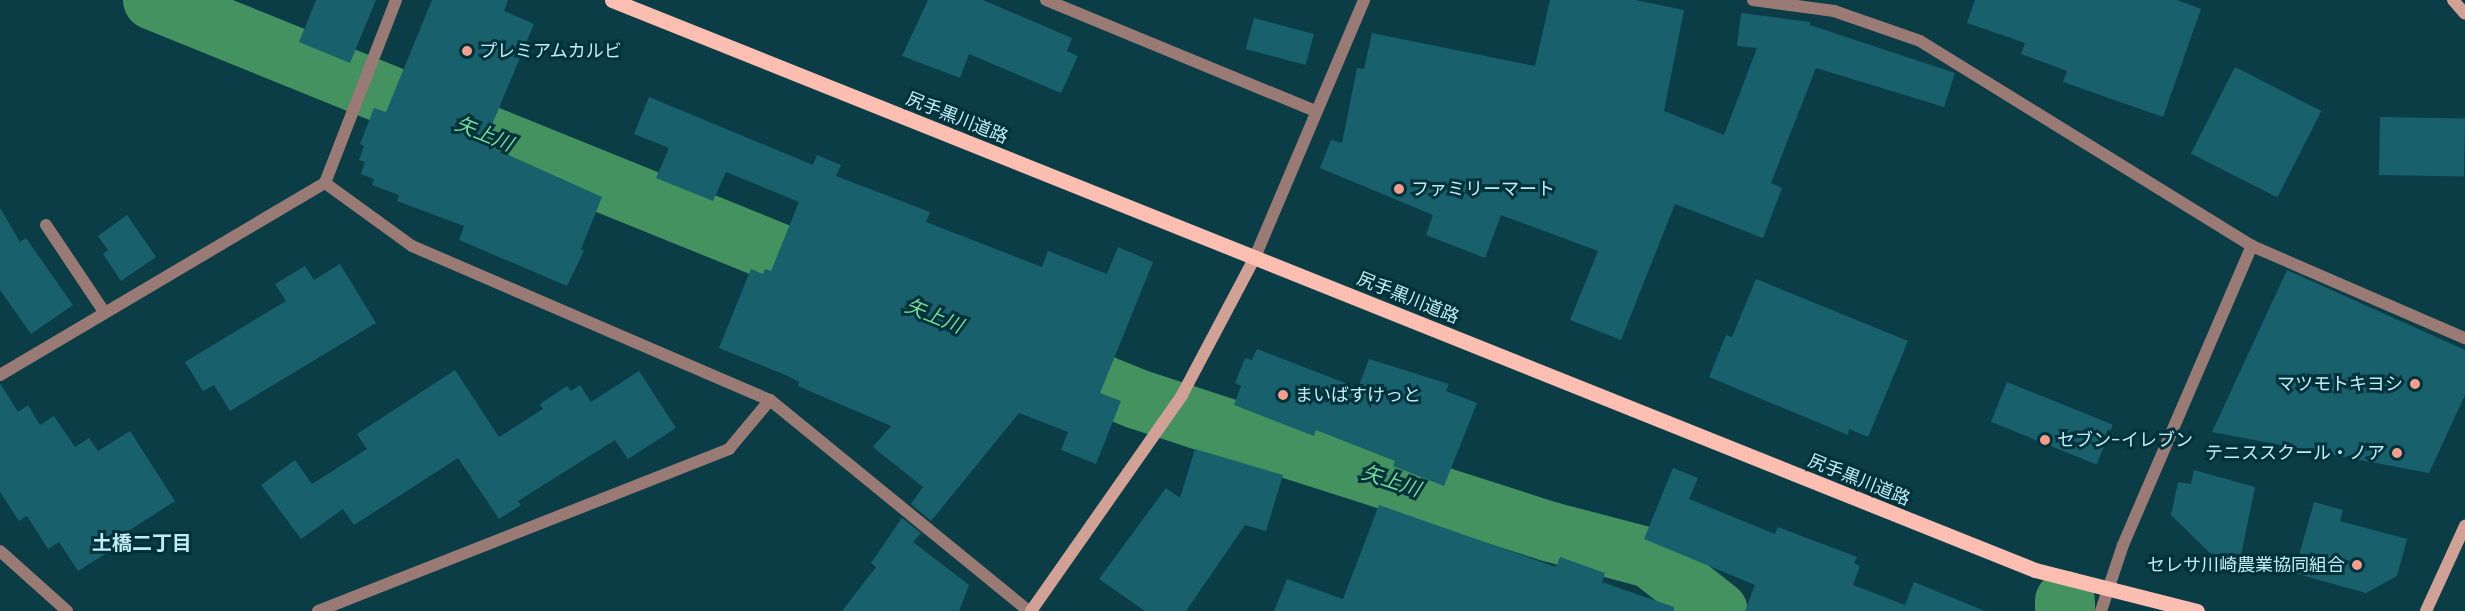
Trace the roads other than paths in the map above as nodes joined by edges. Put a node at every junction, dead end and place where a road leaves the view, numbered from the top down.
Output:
1 (396, 0) edge
2 (612, 0) edge
3 (1046, 0) edge
4 (1364, 0) edge
5 (1753, 0) edge
6 (2453, 0) edge
7 (2465, 14) edge
8 (1315, 111) junction
9 (324, 183) junction
10 (46, 225) dead end
11 (2252, 246) junction
12 (1255, 257) junction
13 (105, 313) junction
14 (2465, 338) edge
15 (0, 375) edge
16 (770, 400) junction
17 (2465, 526) edge
18 (0, 551) edge
19 (2106, 590) junction
20 (67, 611) edge
21 (318, 611) edge
22 (1030, 611) edge
23 (2101, 611) edge
24 (2197, 611) edge
25 (2426, 611) edge

1 - 9 street
2 - 12 main road, 尻手黒川道路
3 - 8 street
4 - 8 street
5 - 11 street
6 - 7 street
8 - 12 street
9 - 13 street
9 - 16 street
10 - 13 street
11 - 14 street
11 - 19 street
12 - 19 main road, 尻手黒川道路
12 - 22 street
13 - 15 street
16 - 21 street
16 - 22 street
17 - 25 street
18 - 20 street
19 - 23 street
19 - 24 main road, 尻手黒川道路

